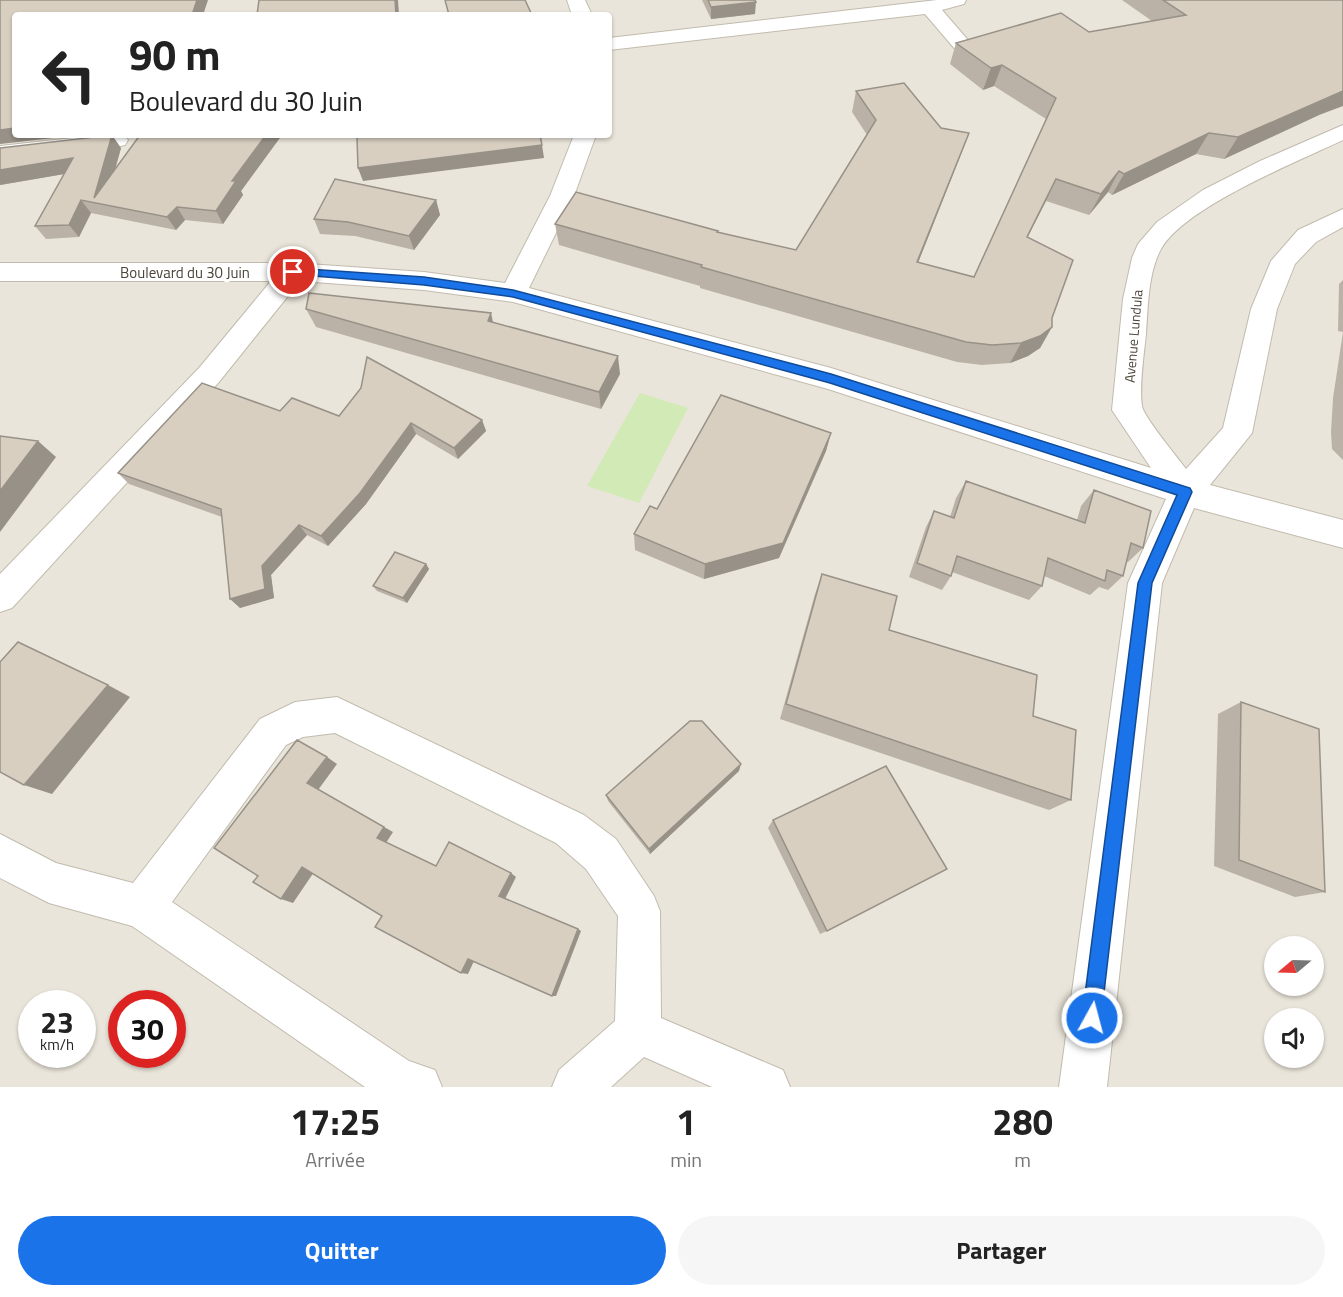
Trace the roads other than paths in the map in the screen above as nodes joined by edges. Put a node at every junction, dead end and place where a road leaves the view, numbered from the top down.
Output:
1 (957, 0) edge
2 (930, 8) junction
3 (612, 44) edge
4 (967, 51) edge
5 (1343, 132) edge
6 (584, 138) edge
7 (117, 140) dead end
8 (0, 153) edge
9 (1343, 217) edge
10 (0, 272) edge
11 (293, 272) junction
12 (513, 293) junction
13 (1185, 492) junction
14 (1343, 534) edge
15 (0, 597) edge
16 (0, 855) edge
17 (142, 907) junction
18 (638, 1031) junction
19 (418, 1087) edge
20 (576, 1087) edge
21 (766, 1087) edge
22 (1083, 1087) edge

1 - 2 street
2 - 3 street
2 - 4 street
5 - 13 street, Avenue Lundula
6 - 12 street
7 - 8 street
9 - 13 street
10 - 11 street, Boulevard du 30 Juin
11 - 12 street, Boulevard du 30 Juin
11 - 15 street
12 - 13 street, Boulevard du 30 Juin
13 - 14 street, Boulevard du 30 Juin
13 - 22 street
16 - 17 street
17 - 18 street
17 - 19 street
18 - 20 street
18 - 21 street

